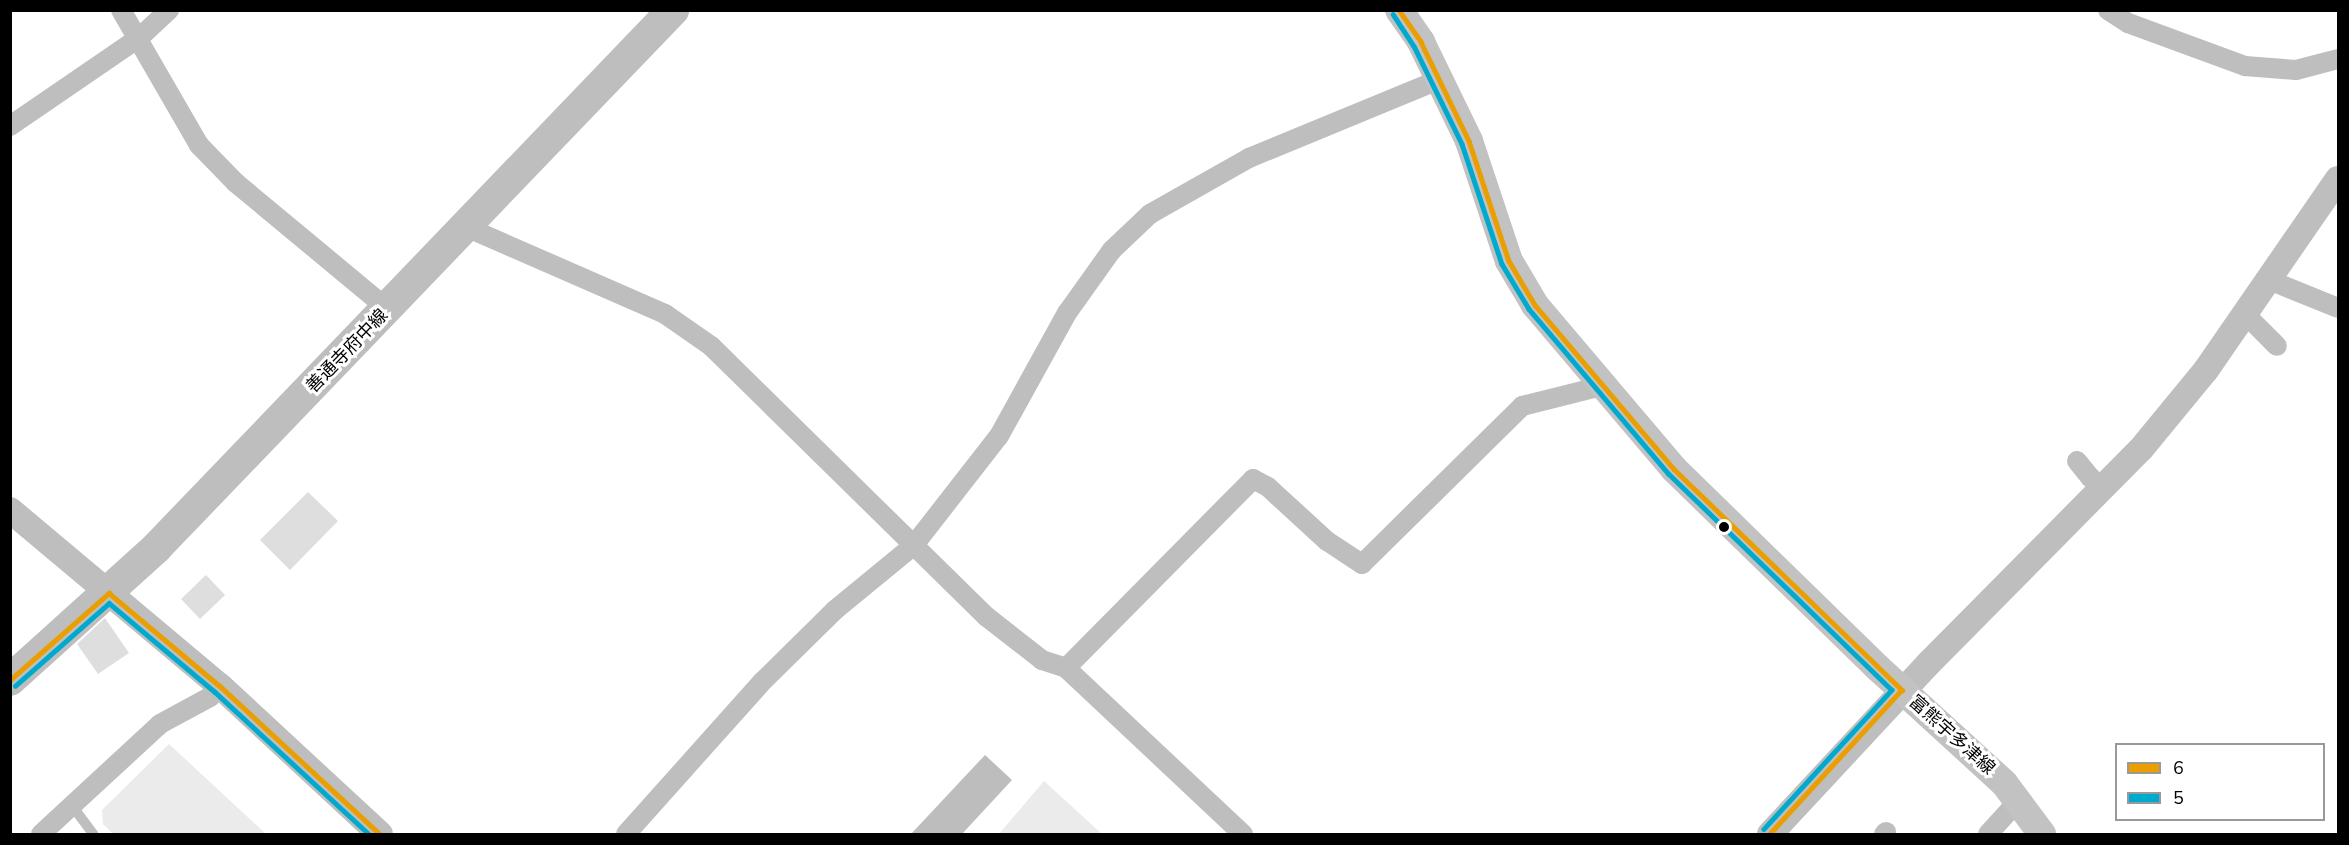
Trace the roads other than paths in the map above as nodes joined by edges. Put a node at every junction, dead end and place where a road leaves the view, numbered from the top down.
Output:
1 (121, 10) edge
2 (169, 10) edge
3 (673, 10) edge
4 (1399, 10) edge
5 (2108, 10) edge
6 (140, 37) junction
7 (2338, 59) edge
8 (1438, 80) junction
9 (10, 126) edge
10 (2338, 178) edge
11 (466, 227) junction
12 (2269, 280) junction
13 (2338, 308) edge
14 (388, 309) junction
15 (2245, 314) junction
16 (2277, 346) dead end
17 (1602, 386) junction
18 (2077, 461) dead end
19 (2105, 488) junction
20 (10, 510) edge
21 (914, 545) junction
22 (109, 593) junction
23 (1066, 668) junction
24 (10, 680) edge
25 (220, 686) junction
26 (1902, 690) junction
27 (2018, 801) junction
28 (73, 807) junction
29 (1773, 833) edge
30 (41, 834) edge
31 (93, 834) edge
32 (380, 834) edge
33 (626, 834) edge
34 (1243, 834) edge
35 (1988, 834) edge
36 (2042, 834) edge

1 - 6 street
2 - 6 street
3 - 11 main road, 善通寺府中線
4 - 8 main road, 富熊宇多津線
5 - 7 street
6 - 9 street
6 - 14 street
8 - 17 main road, 富熊宇多津線
8 - 21 street
10 - 12 street
11 - 14 main road, 善通寺府中線
11 - 21 street
12 - 13 street
12 - 15 street
14 - 22 main road, 善通寺府中線
15 - 16 street
15 - 19 street
17 - 23 street
17 - 26 main road, 富熊宇多津線
18 - 19 street
19 - 26 street
20 - 22 street
21 - 23 street
21 - 33 street
22 - 24 main road, 善通寺府中線
22 - 25 street
23 - 34 street
25 - 28 street
25 - 32 street
26 - 27 main road, 富熊宇多津線
26 - 29 street
27 - 35 street
27 - 36 main road, 富熊宇多津線
28 - 30 street
28 - 31 lane

